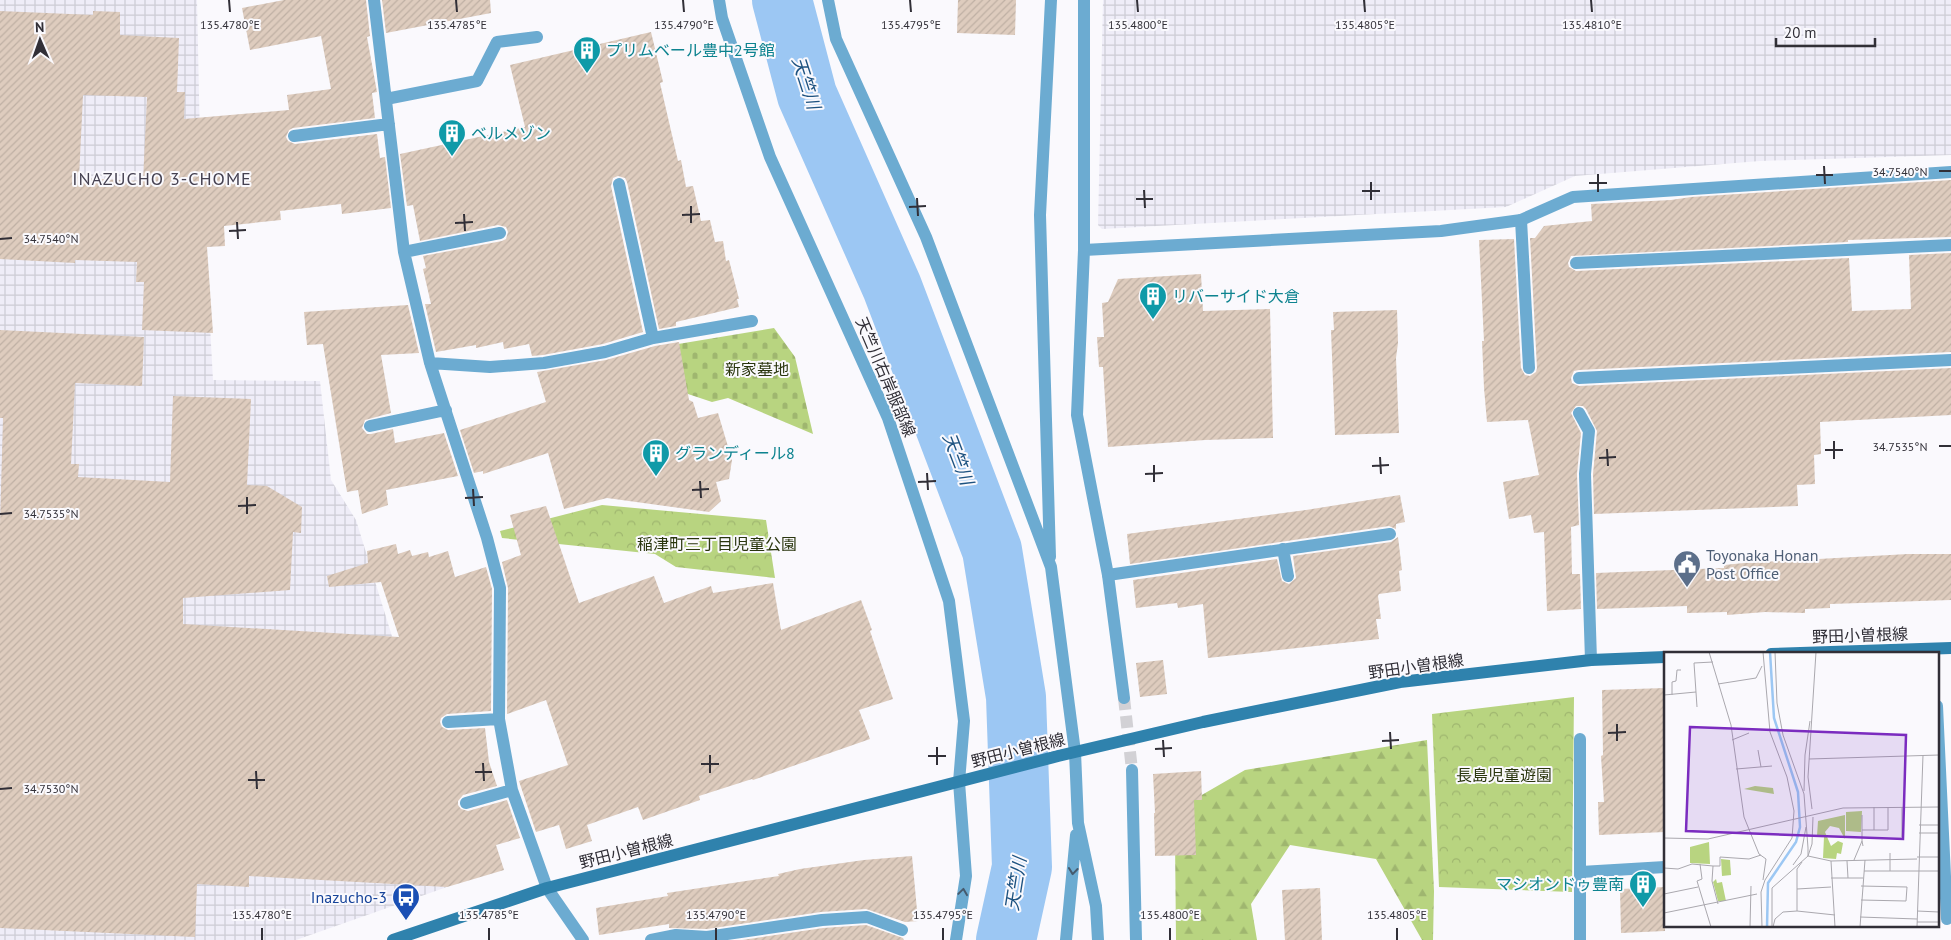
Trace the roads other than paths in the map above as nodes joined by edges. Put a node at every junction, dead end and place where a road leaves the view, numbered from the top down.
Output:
1 (374, 0) edge
2 (719, 0) edge
3 (828, 0) edge
4 (1050, 0) edge
5 (1084, 0) edge
6 (537, 37) dead end
7 (386, 99) junction
8 (389, 124) junction
9 (294, 136) dead end
10 (1951, 172) edge
11 (619, 184) dead end
12 (1520, 220) junction
13 (500, 234) dead end
14 (1951, 245) edge
15 (1084, 250) junction
16 (404, 252) junction
17 (1576, 263) dead end
18 (752, 321) dead end
19 (654, 338) junction
20 (1951, 360) edge
21 (430, 363) junction
22 (1529, 368) dead end
23 (1579, 378) dead end
24 (446, 410) junction
25 (1580, 412) dead end
26 (370, 426) dead end
27 (1390, 534) dead end
28 (1283, 549) junction
29 (1050, 567) junction
30 (1108, 575) junction
31 (1288, 576) dead end
32 (1951, 648) edge
33 (1935, 651) edge
34 (1871, 652) edge
35 (1664, 657) edge
36 (1591, 660) junction
37 (1124, 698) tunnel mouth
38 (499, 719) junction
39 (448, 722) dead end
40 (1938, 727) edge
41 (1580, 739) dead end
42 (1075, 752) junction
43 (1132, 770) tunnel mouth
44 (959, 782) junction
45 (512, 790) junction
46 (466, 803) dead end
47 (1078, 823) junction
48 (1664, 867) edge
49 (1581, 872) junction
50 (547, 888) junction
51 (1947, 920) dead end
52 (902, 930) dead end
53 (393, 940) edge
54 (583, 940) edge
55 (651, 940) edge
56 (956, 940) edge
57 (1066, 940) edge
58 (1098, 940) edge
59 (1136, 940) edge
60 (1580, 940) edge

1 - 7 street
2 - 44 street, 天竺川右岸服部線
3 - 29 street
4 - 29 street
5 - 15 street
6 - 7 street
7 - 8 street
8 - 9 street
8 - 16 street
10 - 12 street
11 - 19 street
12 - 15 street
12 - 22 street
13 - 16 street
14 - 17 street
15 - 30 street
16 - 21 street
18 - 19 street
19 - 21 street
20 - 23 street
21 - 24 street
24 - 26 street
24 - 38 street
25 - 36 street
27 - 28 street
28 - 30 street
28 - 31 street
29 - 42 street
30 - 37 street
32 - 33 street, 野田小曽根線
33 - 34 street, 野田小曽根線
35 - 36 street, 野田小曽根線
36 - 42 street, 野田小曽根線
38 - 39 street
38 - 45 street
40 - 51 street
41 - 49 street
42 - 44 street, 野田小曽根線
42 - 47 street
43 - 59 street
44 - 50 street, 野田小曽根線
56 -> 44 street, 天竺川右岸服部線
45 - 46 street
45 - 50 street
47 -> 57 street
47 - 58 street
48 - 49 street
49 - 60 street
50 - 53 street, 野田小曽根線
50 - 54 street
52 - 55 street

